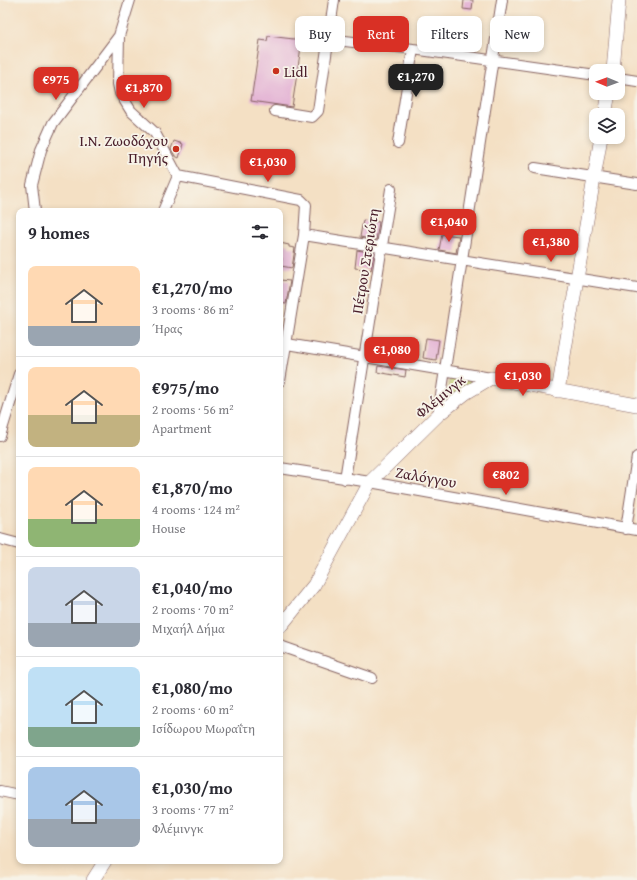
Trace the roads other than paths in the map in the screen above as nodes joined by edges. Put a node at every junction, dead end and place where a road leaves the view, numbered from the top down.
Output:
1 (130, 0) edge
2 (334, 0) edge
3 (502, 0) edge
4 (619, 0) edge
5 (332, 16) edge
6 (119, 36) junction
7 (345, 41) edge
8 (413, 49) junction
9 (326, 52) edge
10 (493, 62) junction
11 (613, 64) edge
12 (589, 74) edge
13 (625, 79) edge
14 (637, 81) edge
15 (275, 111) dead end
16 (398, 143) dead end
17 (601, 144) edge
18 (535, 168) dead end
19 (178, 176) junction
20 (594, 178) junction
21 (637, 184) edge
22 (391, 189) dead end
23 (35, 208) edge
24 (164, 208) edge
25 (304, 235) junction
26 (382, 248) junction
27 (462, 260) junction
28 (577, 279) junction
29 (637, 288) edge
30 (287, 344) junction
31 (364, 358) junction
32 (283, 365) edge
33 (445, 372) junction
34 (491, 378) junction
35 (16, 384) edge
36 (558, 391) junction
37 (637, 405) edge
38 (438, 415) junction
39 (0, 436) edge
40 (637, 457) edge
41 (283, 469) edge
42 (345, 479) junction
43 (370, 482) junction
44 (626, 528) junction
45 (637, 530) edge
46 (0, 539) edge
47 (16, 543) edge
48 (283, 622) edge
49 (283, 647) edge
50 (372, 678) dead end
51 (0, 791) edge
52 (16, 795) edge
53 (103, 864) edge
54 (93, 880) edge

1 - 6 street
2 - 5 street
3 - 10 street
4 - 11 street
6 - 19 street
6 - 23 street
7 - 8 street
8 - 10 street
8 - 16 street
9 - 15 street
10 - 12 street
10 - 27 street
13 - 14 street
17 - 20 street
18 - 20 street
19 - 24 street
19 - 25 street
20 - 21 street
20 - 28 street
22 - 26 street, Πέτρου Στεριώτη
25 - 26 street
25 - 30 street
26 - 27 street
26 - 31 street, Πέτρου Στεριώτη
27 - 28 street
27 - 33 street
28 - 29 street
28 - 36 street
30 - 31 street
30 - 32 street
31 - 33 street
31 - 42 street, Πέτρου Στεριώτη
33 - 34 street
33 - 38 street
34 - 36 street
34 - 38 street, Φλέμινγκ
35 - 39 street
36 - 37 street
38 - 43 street, Φλέμινγκ
40 - 44 street
41 - 42 street, Ζαλόγγου
42 - 43 street, Ζαλόγγου
43 - 44 street, Ζαλόγγου
43 - 48 street, Φλέμινγκ
44 - 45 street, Ζαλόγγου
46 - 47 street
49 - 50 street
51 - 52 street
53 - 54 street

